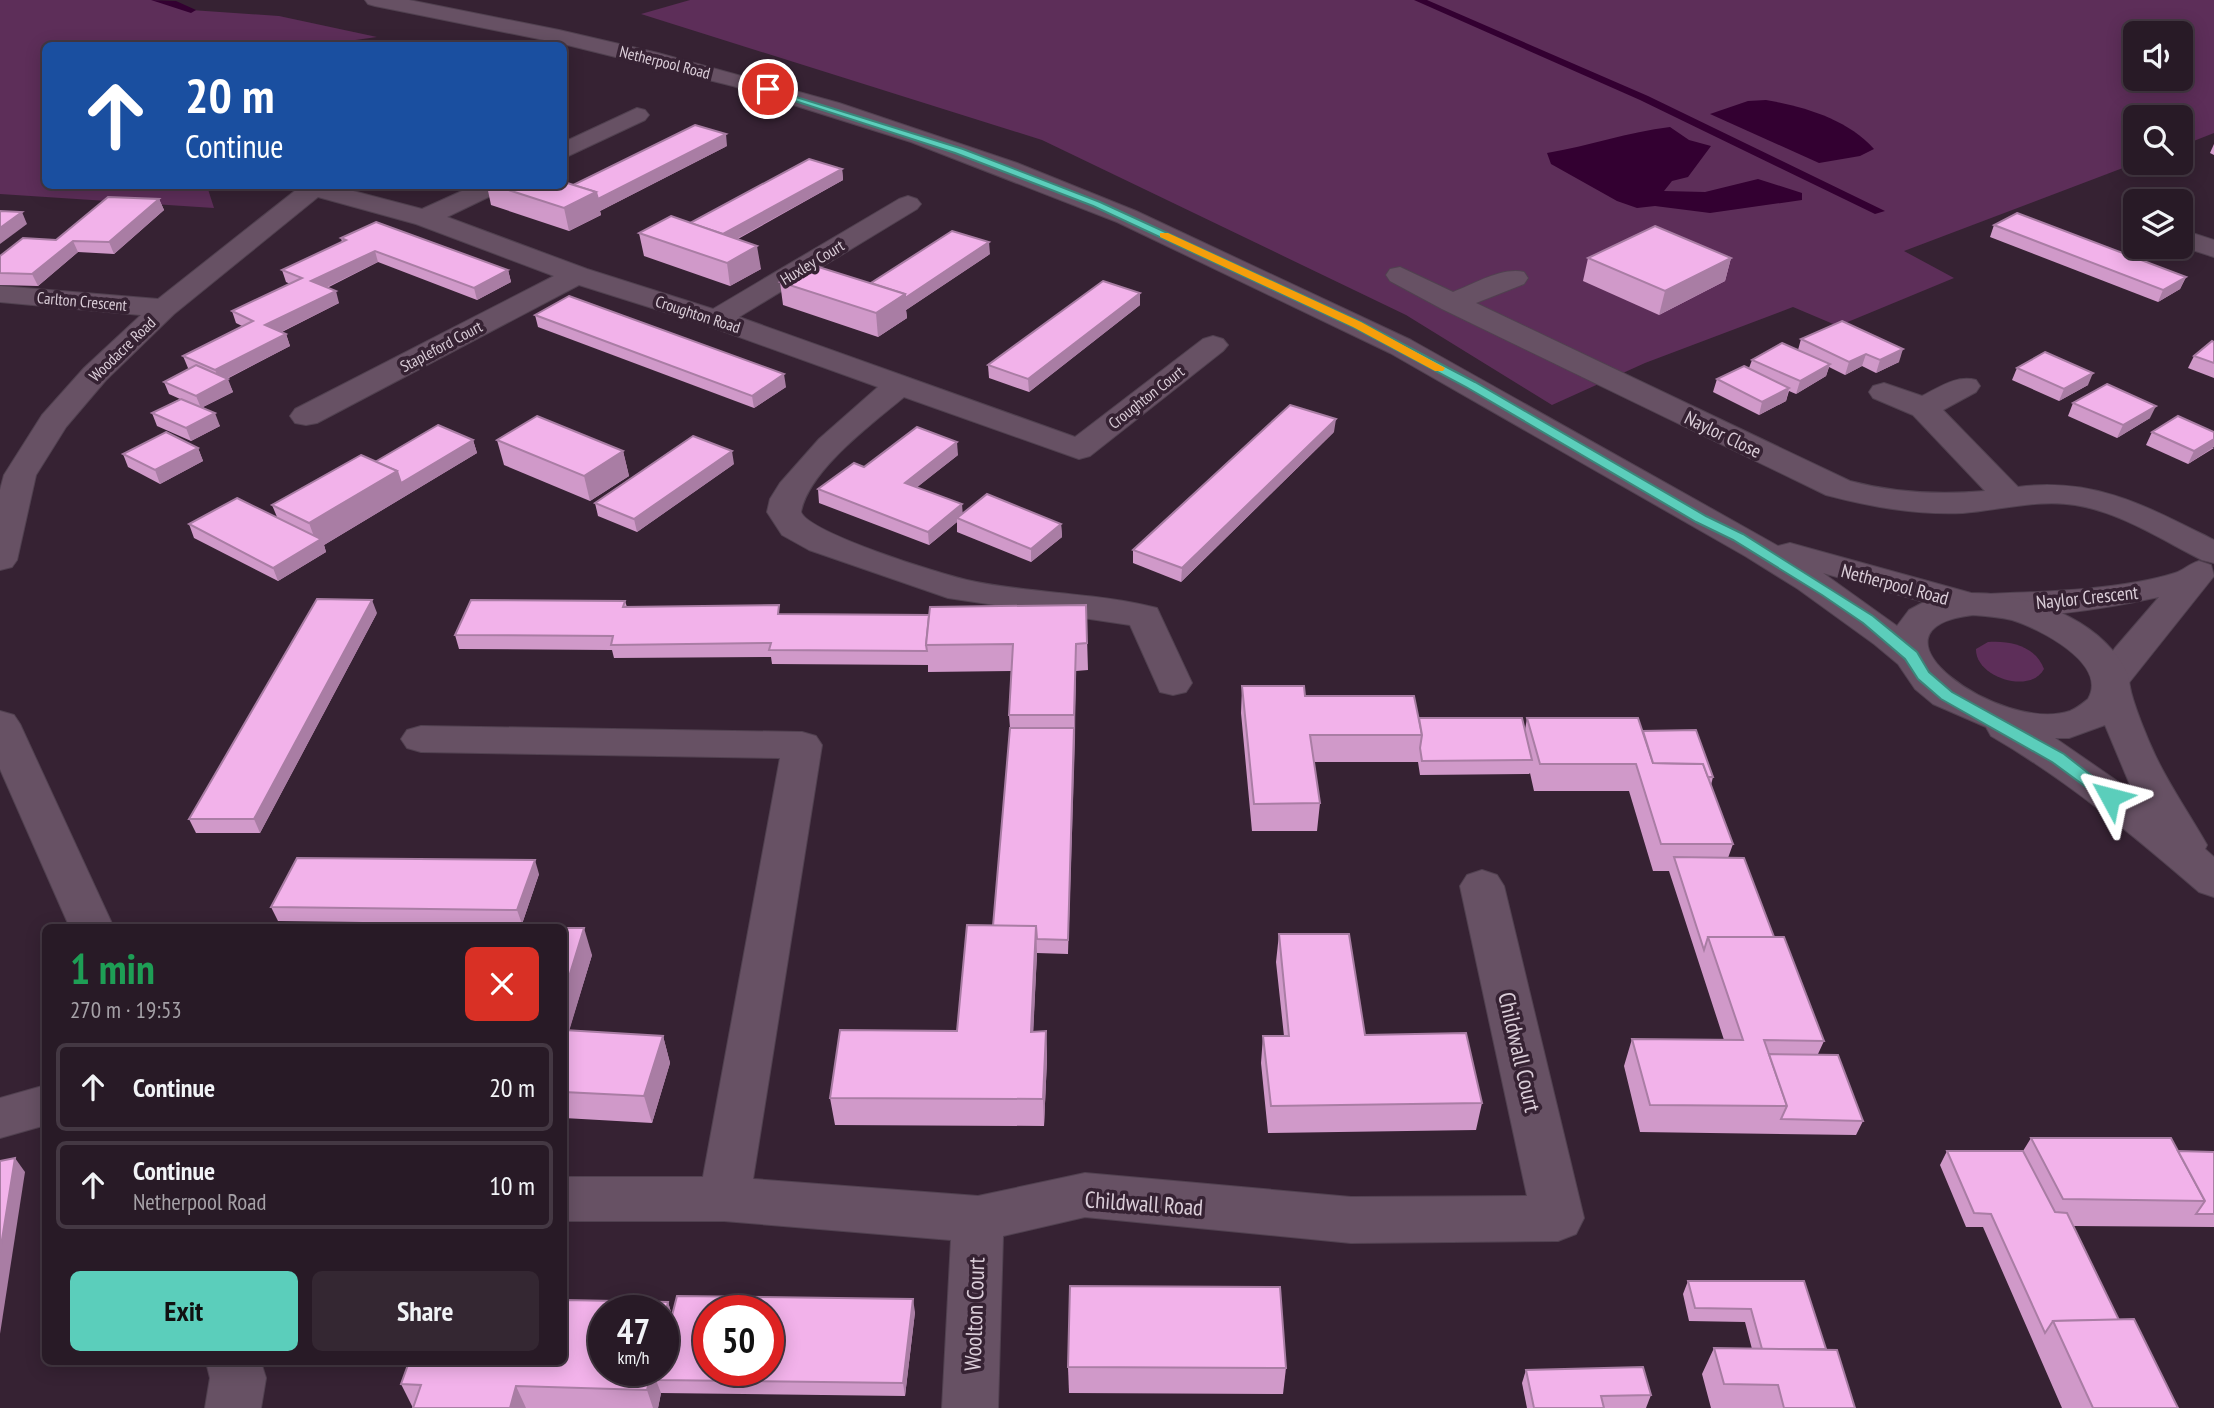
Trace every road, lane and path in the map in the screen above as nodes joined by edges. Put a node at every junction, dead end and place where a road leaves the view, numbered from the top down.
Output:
1 (375, 0) edge
2 (637, 115) dead end
3 (567, 150) edge
4 (313, 189) edge
5 (318, 189) edge
6 (486, 189) edge
7 (908, 204) dead end
8 (425, 218) junction
9 (2193, 242) edge
10 (2214, 249) edge
11 (577, 275) junction
12 (1401, 275) dead end
13 (1514, 278) dead end
14 (0, 294) edge
15 (1451, 303) junction
16 (164, 308) junction
17 (716, 319) junction
18 (1213, 345) dead end
19 (899, 385) junction
20 (1965, 386) dead end
21 (1884, 392) dead end
22 (1924, 408) junction
23 (306, 416) dead end
24 (1079, 449) joint
25 (2010, 498) junction
26 (1738, 537) junction
27 (2214, 553) edge
28 (0, 560) edge
29 (2202, 570) edge
30 (1978, 605) junction
31 (1911, 656) junction
32 (1173, 683) dead end
33 (2111, 683) junction
34 (1975, 710) junction
35 (0, 724) edge
36 (421, 739) dead end
37 (2208, 876) edge
38 (1482, 886) dead end
39 (90, 924) edge
40 (42, 1106) edge
41 (0, 1118) edge
42 (567, 1199) edge
43 (724, 1199) junction
44 (1558, 1217) joint
45 (978, 1219) junction
46 (235, 1365) edge
47 (233, 1408) edge
48 (970, 1408) edge

1 - 26 street, Netherpool Road
2 - 3 street
4 - 16 street, Woodacre Road
5 - 8 street, Croughton Road
6 - 8 street
7 - 17 street, Huxley Court
8 - 11 street, Croughton Road
9 - 10 street
11 - 17 street, Croughton Road
11 - 23 street, Stapleford Court
12 - 15 street, Naylor Close
13 - 15 street
14 - 16 street, Carlton Crescent
15 - 25 street, Naylor Close
16 - 28 street, Woodacre Road
17 - 19 street, Croughton Road
18 - 24 street, Croughton Court
19 - 24 street, Croughton Road
19 - 32 street
20 - 22 street
21 - 22 street
22 - 25 street
25 - 27 street, Naylor Close
26 - 30 street, Netherpool Road
26 - 31 street, Netherpool Road
29 - 30 street, Naylor Crescent
29 - 33 street, Naylor Crescent
30 - 31 street
30 - 33 street
31 - 34 street, Netherpool Road
33 - 34 street, Naylor Crescent
33 - 37 street
34 - 37 street
35 - 39 street
36 - 43 street
38 - 44 street, Childwall Court
40 - 41 street
42 - 43 street, Childwall Road
43 - 45 street, Childwall Road
44 - 45 street, Childwall Road
45 - 48 street, Woolton Court
46 - 47 street

